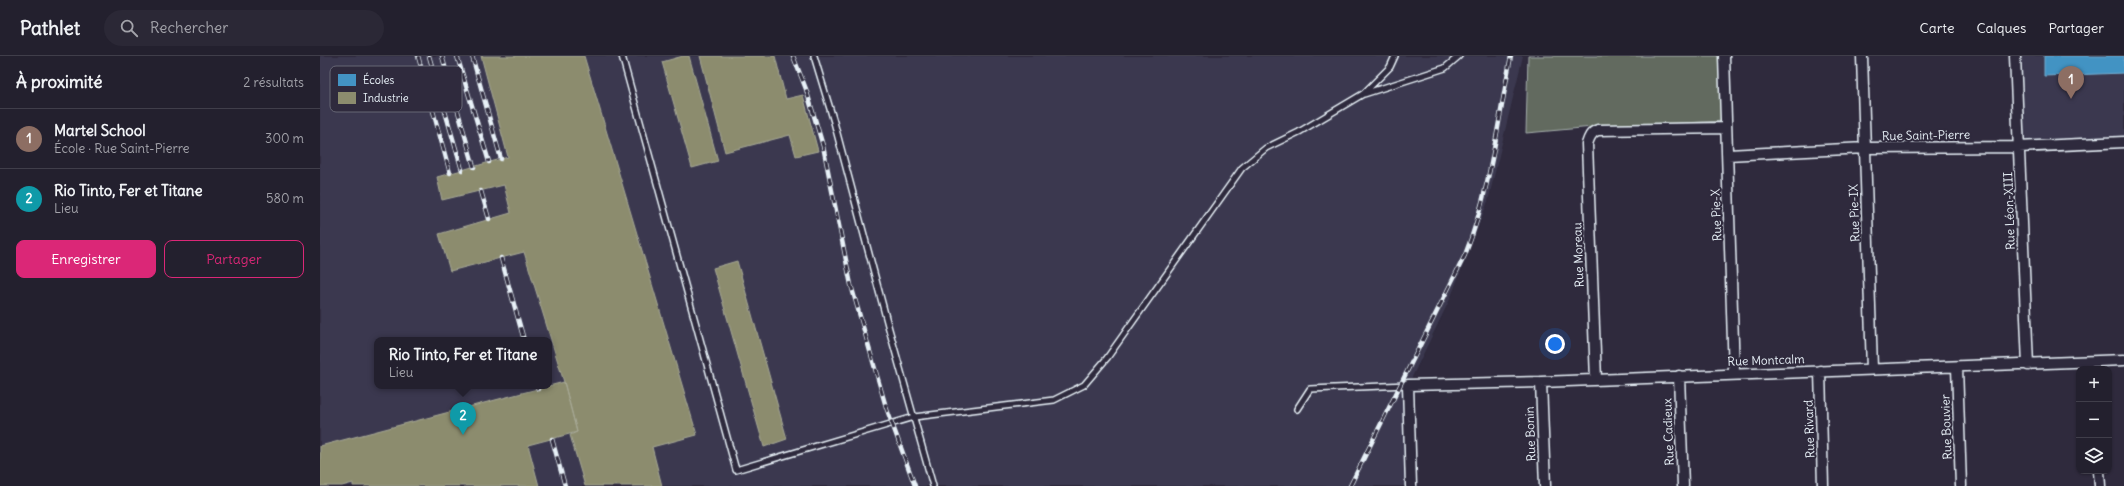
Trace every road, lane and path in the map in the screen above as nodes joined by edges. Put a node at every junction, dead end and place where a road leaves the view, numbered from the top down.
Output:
1 (622, 56) edge
2 (814, 56) edge
3 (1395, 56) edge
4 (1459, 56) edge
5 (1724, 56) edge
6 (1862, 56) edge
7 (2016, 56) edge
8 (1363, 94) junction
9 (1726, 128) junction
10 (2124, 142) edge
11 (2019, 147) junction
12 (1865, 148) junction
13 (1728, 155) junction
14 (2124, 360) edge
15 (2028, 365) junction
16 (2095, 365) edge
17 (1957, 367) junction
18 (1872, 370) junction
19 (1820, 371) junction
20 (1734, 374) junction
21 (1679, 376) junction
22 (1596, 380) junction
23 (1541, 382) junction
24 (1408, 385) junction
25 (1297, 409) dead end
26 (914, 418) junction
27 (2100, 474) edge
28 (933, 486) edge
29 (1411, 486) edge
30 (1545, 486) edge
31 (1683, 486) edge
32 (1823, 486) edge
33 (1961, 486) edge
34 (2100, 486) edge

1 - 26 lane
2 - 26 lane
3 - 8 lane
4 - 8 lane
5 - 9 street, Rue Pie-X
6 - 12 street, Rue Pie-IX
7 - 11 street, Rue Léon-XIII
8 - 26 lane
9 - 13 street, Rue Pie-X
9 - 22 street, Rue Moreau
10 - 11 street, Rue Saint-Pierre
11 - 12 street, Rue Saint-Pierre
11 - 15 street, Rue Léon-XIII
12 - 13 street, Rue Saint-Pierre
12 - 18 street, Rue Pie-IX
13 - 20 street, Rue Pie-X
14 - 16 street, Rue Montcalm
15 - 16 street, Rue Montcalm
15 - 17 street, Rue Montcalm
17 - 18 street, Rue Montcalm
17 - 33 street, Rue Bouvier
18 - 19 street, Rue Montcalm
19 - 20 street, Rue Montcalm
19 - 32 street, Rue Rivard
20 - 21 street, Rue Montcalm
21 - 22 street, Rue Montcalm
21 - 31 street, Rue Cadieux
22 - 23 street, Rue Montcalm
23 - 24 street, Rue Montcalm
23 - 30 street, Rue Bonin
24 - 25 lane
24 - 29 street
26 - 28 lane
27 - 34 street

